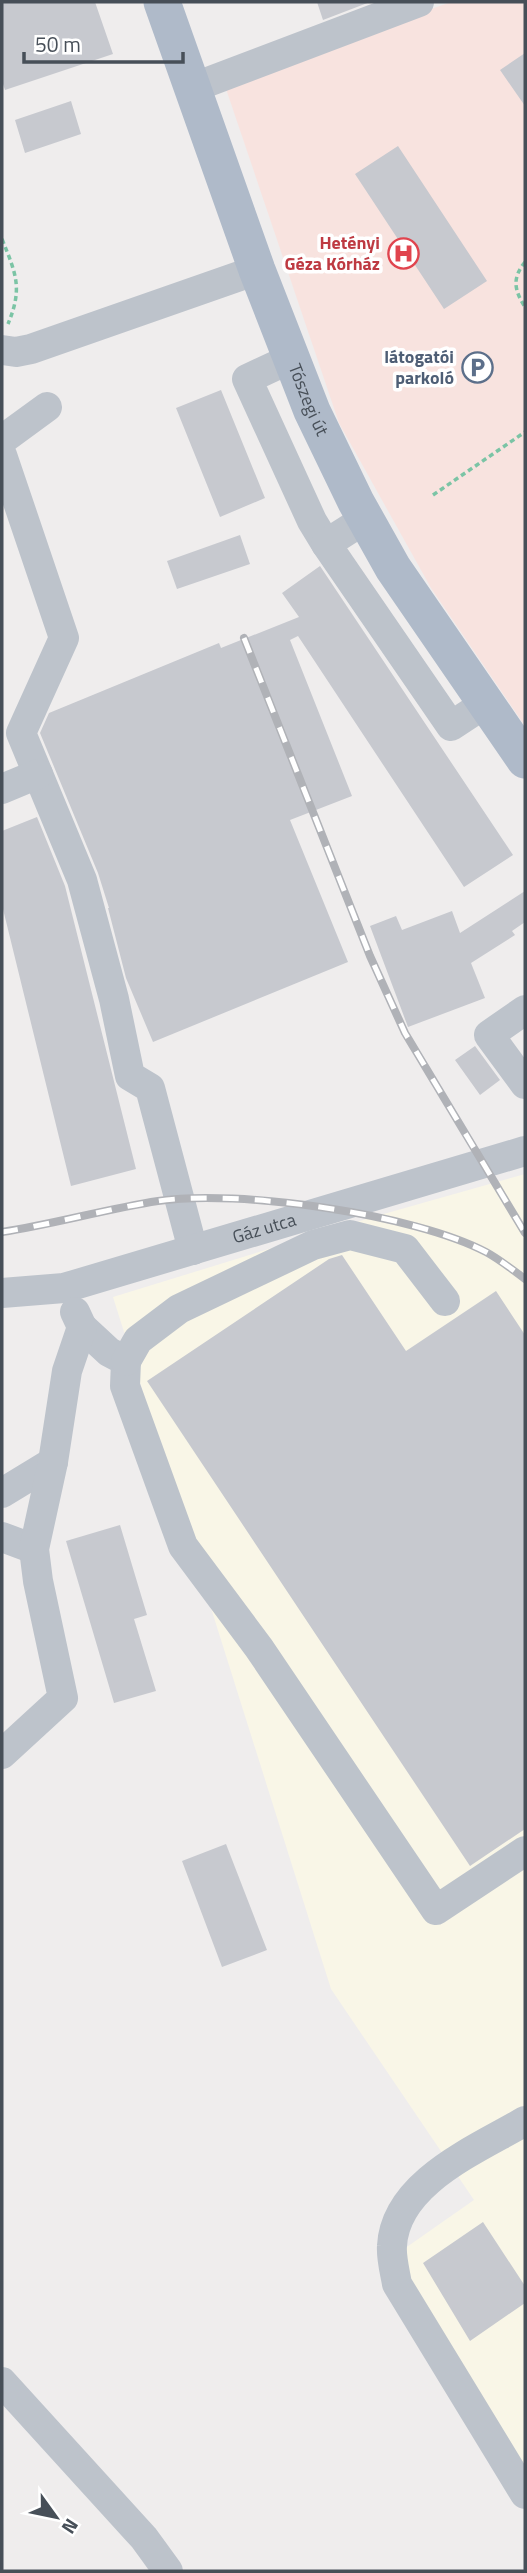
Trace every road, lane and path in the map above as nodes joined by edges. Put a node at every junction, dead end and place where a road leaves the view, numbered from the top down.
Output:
1 (162, 2) edge
2 (419, 2) edge
3 (192, 88) junction
4 (2, 239) edge
5 (525, 262) edge
6 (257, 270) junction
7 (525, 307) edge
8 (4, 339) edge
9 (292, 358) junction
10 (47, 407) dead end
11 (525, 432) edge
12 (2, 440) edge
13 (2, 455) edge
14 (433, 495) dead end
15 (365, 519) junction
16 (326, 544) junction
17 (486, 703) junction
18 (525, 760) edge
19 (38, 774) junction
20 (2, 789) edge
21 (525, 1010) edge
22 (525, 1084) edge
23 (525, 1151) edge
24 (193, 1250) junction
25 (64, 1288) junction
26 (2, 1293) edge
27 (445, 1301) dead end
28 (82, 1327) junction
29 (127, 1361) junction
30 (53, 1462) junction
31 (2, 1493) edge
32 (2, 1536) edge
33 (34, 1549) junction
34 (2, 1754) edge
35 (525, 1850) edge
36 (525, 2121) edge
37 (2, 2382) edge
38 (525, 2494) edge
39 (169, 2571) edge

1 - 3 main road, Tószegi út
2 - 3 street
3 - 6 main road, Tószegi út
4 - 8 path
5 - 7 path
6 - 8 street
6 - 9 main road, Tószegi út
9 - 15 main road, Tószegi út
9 - 16 street
10 - 12 street
11 - 14 path
13 - 19 street
15 - 16 street
15 - 17 main road, Tószegi út
16 - 17 street
17 - 18 main road, Tószegi út
19 - 20 street
19 - 24 street
21 - 22 street
23 - 24 street, Gáz utca
24 - 25 street, Gáz utca
25 - 26 street, Gáz utca
25 - 28 street
27 - 29 street
28 - 29 street
28 - 30 street
29 - 35 street
30 - 31 street
30 - 33 street
32 - 33 street
33 - 34 street
36 - 38 street
37 - 39 street

